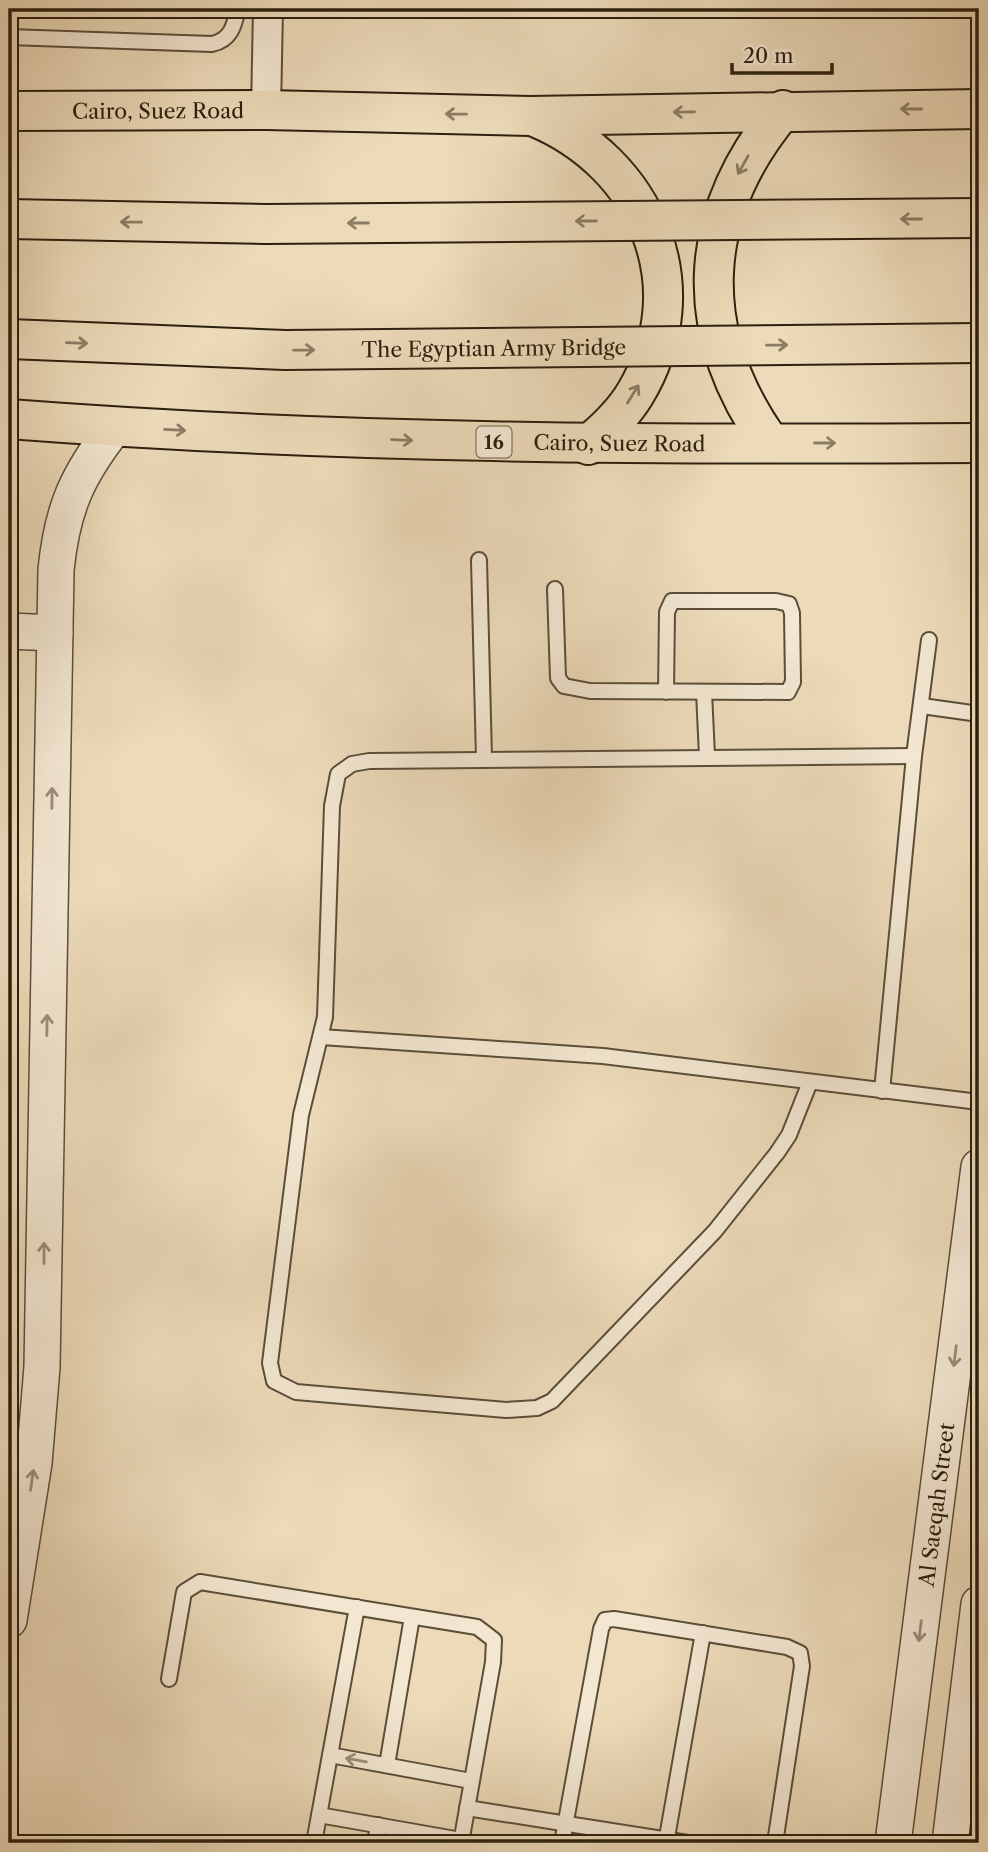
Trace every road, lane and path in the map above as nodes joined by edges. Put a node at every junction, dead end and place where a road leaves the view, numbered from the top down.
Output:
1 (238, 9) edge
2 (268, 9) edge
3 (9, 37) edge
4 (979, 108) edge
5 (266, 110) junction
6 (782, 110) junction
7 (9, 111) edge
8 (530, 116) junction
9 (979, 218) edge
10 (9, 219) edge
11 (9, 339) edge
12 (979, 343) edge
13 (9, 419) edge
14 (115, 427) junction
15 (770, 443) junction
16 (979, 443) edge
17 (588, 445) junction
18 (479, 560) dead end
19 (555, 589) dead end
20 (9, 631) edge
21 (55, 633) junction
22 (929, 640) dead end
23 (666, 692) junction
24 (704, 692) junction
25 (922, 706) junction
26 (979, 714) edge
27 (707, 756) junction
28 (914, 756) junction
29 (484, 758) junction
30 (321, 1037) junction
31 (810, 1082) junction
32 (882, 1091) junction
33 (979, 1102) edge
34 (979, 1167) edge
35 (357, 1607) junction
36 (979, 1609) edge
37 (412, 1617) junction
38 (9, 1620) edge
39 (703, 1633) junction
40 (169, 1679) dead end
41 (330, 1755) junction
42 (387, 1765) junction
43 (471, 1780) junction
44 (467, 1808) junction
45 (319, 1815) junction
46 (566, 1824) junction
47 (378, 1825) junction
48 (461, 1842) edge
49 (667, 1842) edge
50 (314, 1843) edge
51 (374, 1843) edge
52 (562, 1843) edge
53 (688, 1843) edge
54 (775, 1843) edge
55 (894, 1843) edge
56 (950, 1843) edge

1 - 3 lane
2 - 5 street
4 -> 6 main road, Cairo, Suez Road
5 - 7 main road, Cairo, Suez Road
8 -> 5 main road, Cairo, Suez Road
6 -> 8 main road, Cairo, Suez Road
6 -> 15 main road
17 -> 8 main road
9 -> 10 main road, bridge
11 -> 12 main road, The Egyptian Army Bridge, bridge
13 - 14 main road, Cairo, Suez Road / 16
14 -> 17 main road, Cairo, Suez Road / 16
14 - 21 street
15 -> 16 main road, Cairo, Suez Road / 16
15 - 17 main road, Cairo, Suez Road / 16
18 - 29 lane
19 - 23 lane
20 - 21 street
38 -> 21 street
22 - 25 lane
23 - 24 lane
23 - 24 lane
24 - 27 lane
25 - 26 lane
25 - 28 lane
27 - 28 lane
27 - 29 lane
28 - 32 lane
29 - 30 lane
30 - 31 lane
30 - 31 lane
31 - 32 lane
32 - 33 lane
34 -> 55 street, Al Saeqah Street
35 - 37 lane
35 - 40 lane
35 - 41 lane
36 - 56 street
37 - 42 lane
37 - 43 lane
39 - 46 lane
39 - 49 lane
39 - 54 lane
42 -> 41 lane
41 - 45 lane
42 - 43 lane
43 - 44 lane
44 - 46 lane
44 - 48 lane
45 - 47 lane
45 - 50 lane
46 - 49 lane
46 - 52 lane
47 - 48 lane
47 - 51 lane
49 - 53 lane

